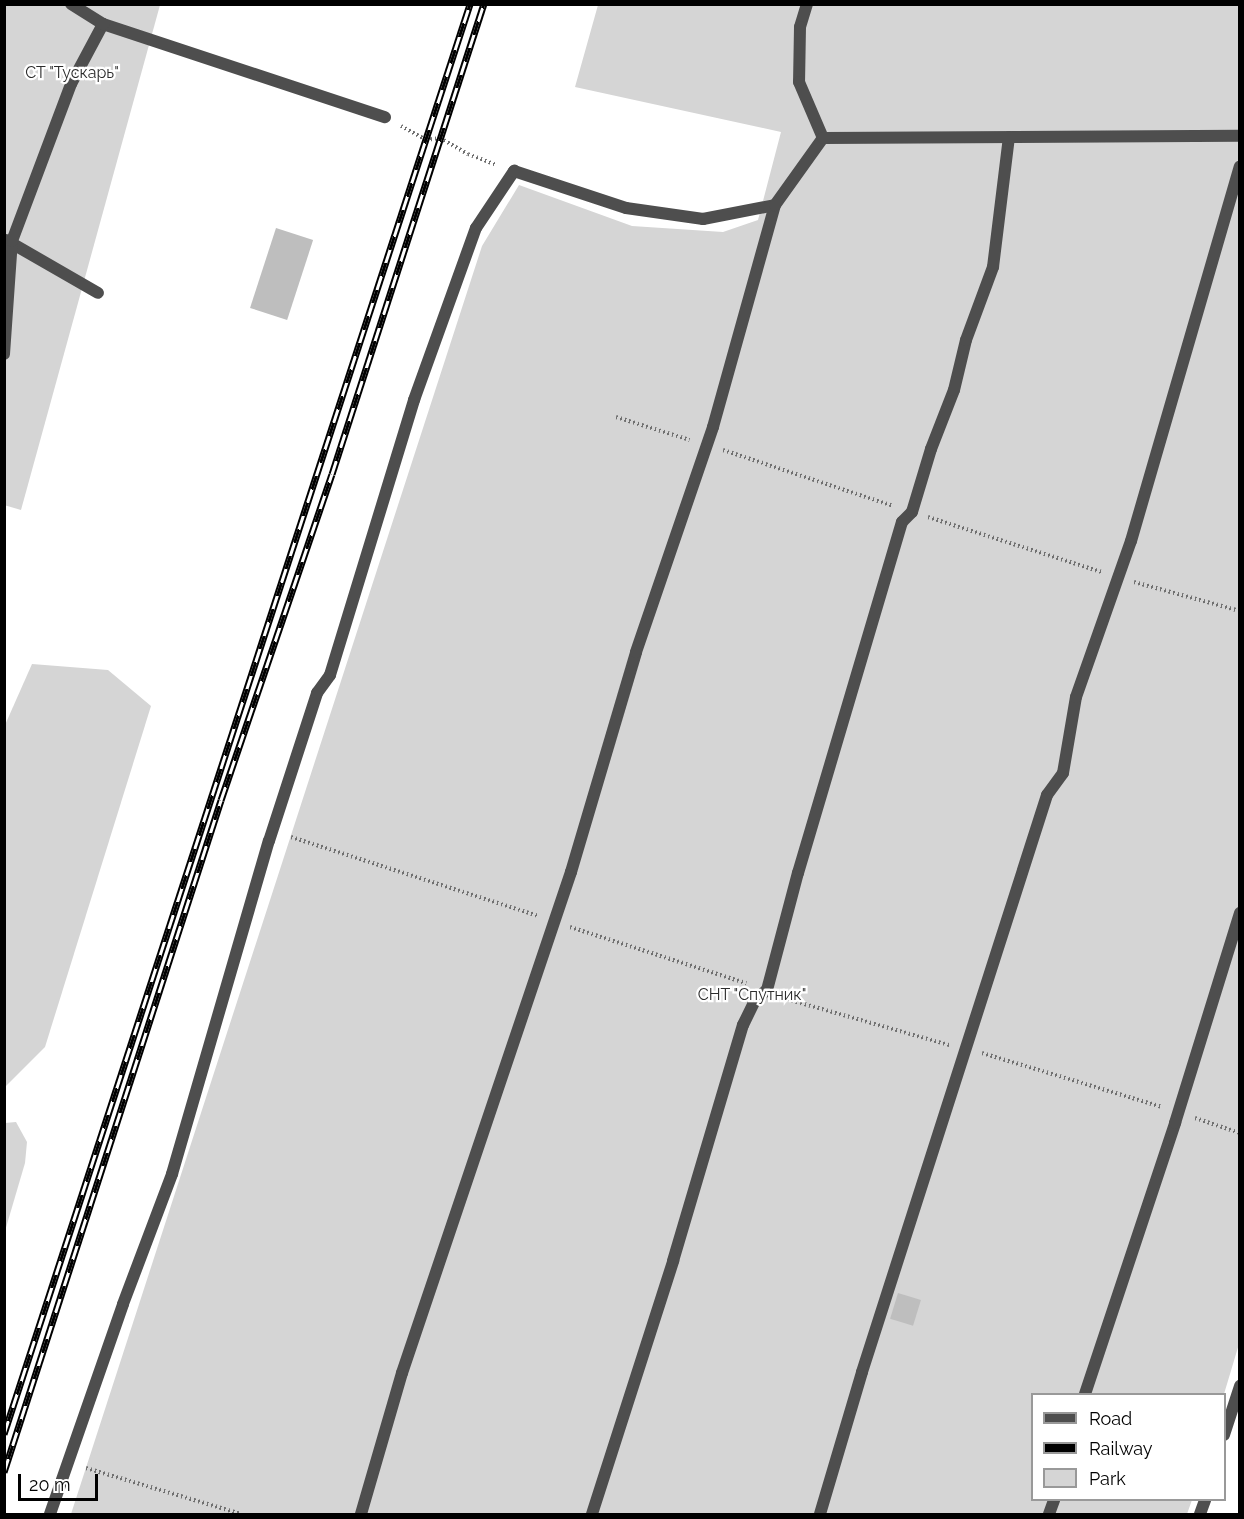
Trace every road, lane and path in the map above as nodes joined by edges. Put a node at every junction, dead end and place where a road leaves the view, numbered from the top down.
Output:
1 (807, 4) edge
2 (73, 5) edge
3 (103, 24) junction
4 (385, 117) joint
5 (1239, 136) edge
6 (1009, 137) junction
7 (823, 138) junction
8 (1239, 167) edge
9 (514, 171) junction
10 (775, 205) junction
11 (8, 240) edge
12 (98, 293) dead end
13 (4, 354) edge
14 (1239, 913) edge
15 (1239, 1386) edge
16 (1086, 1393) edge
17 (1226, 1428) edge
18 (69, 1462) junction
19 (50, 1515) edge
20 (241, 1515) edge
21 (361, 1515) edge
22 (592, 1515) edge
23 (820, 1515) edge

1 - 7 street
2 - 3 street
3 - 4 street
3 - 11 street
4 - 9 path
5 - 6 street
6 - 7 street
6 - 22 street
7 - 10 street
8 - 23 street
9 - 10 street
9 - 18 street
10 - 21 street
11 - 12 street
11 - 13 street
14 - 16 street
15 - 17 street
18 - 19 street
18 - 20 path

